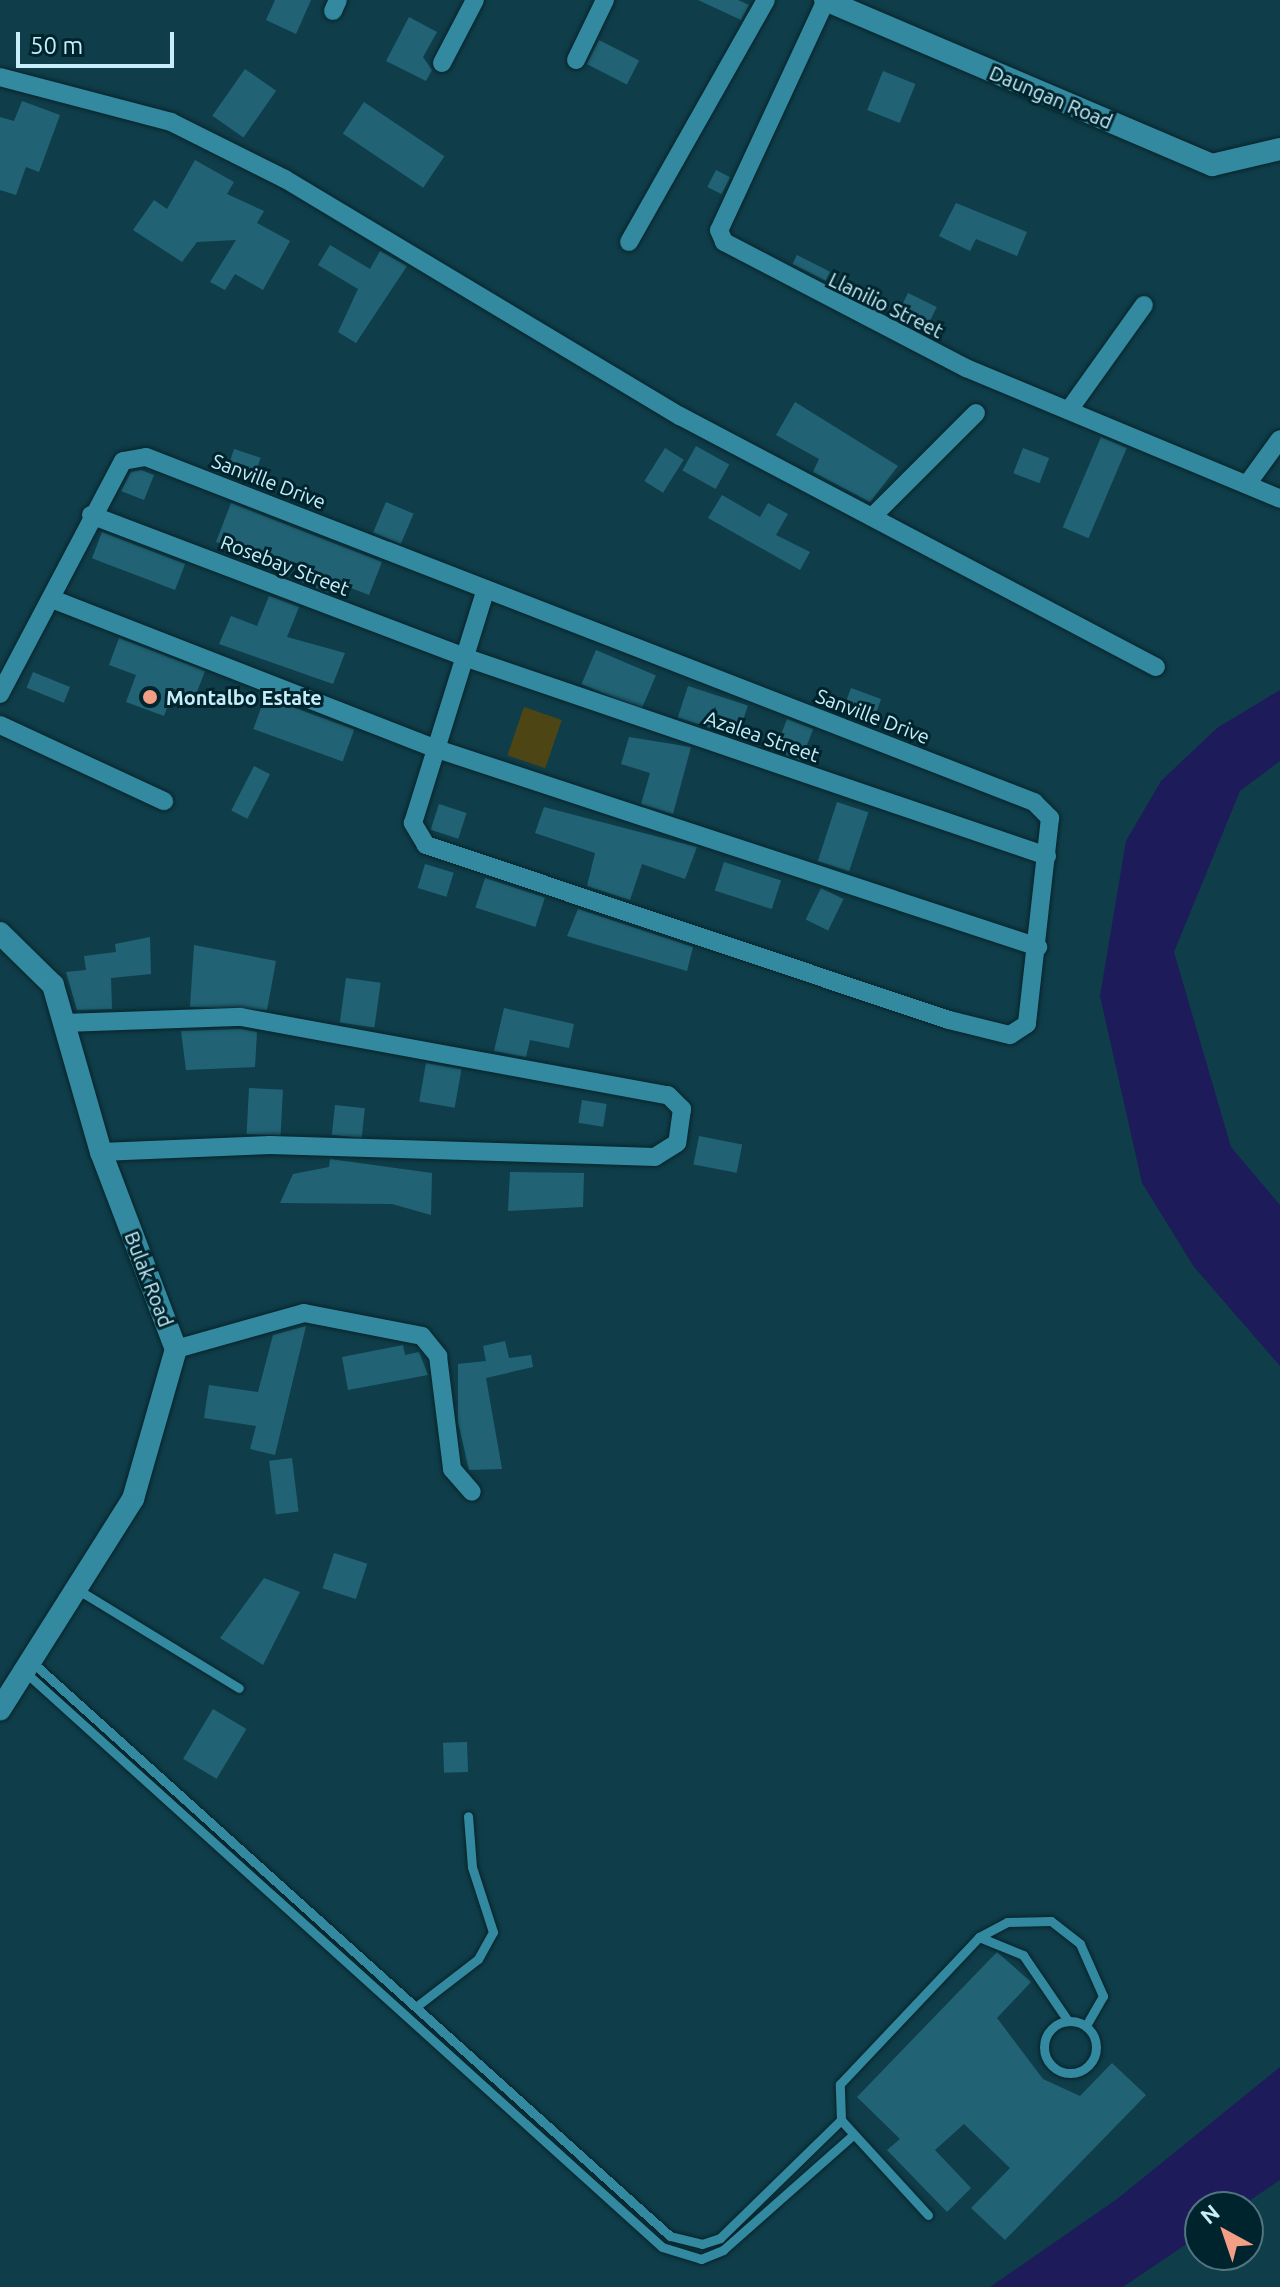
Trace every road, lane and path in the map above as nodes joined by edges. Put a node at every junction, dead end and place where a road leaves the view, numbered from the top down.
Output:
1 (475, 0) edge
2 (605, 0) edge
3 (766, 0) edge
4 (826, 0) edge
5 (576, 60) dead end
6 (442, 63) dead end
7 (0, 77) edge
8 (1280, 149) edge
9 (629, 242) dead end
10 (1144, 305) dead end
11 (1069, 410) junction
12 (976, 413) dead end
13 (1280, 439) edge
14 (1248, 483) junction
15 (1280, 499) edge
16 (91, 515) junction
17 (872, 517) junction
18 (486, 589) junction
19 (52, 599) junction
20 (464, 657) junction
21 (1156, 667) dead end
22 (0, 694) edge
23 (0, 725) edge
24 (437, 749) junction
25 (164, 801) dead end
26 (1047, 856) junction
27 (0, 933) edge
28 (1038, 947) junction
29 (66, 1023) junction
30 (101, 1152) junction
31 (176, 1349) junction
32 (472, 1492) dead end
33 (80, 1591) junction
34 (28, 1667) junction
35 (239, 1688) dead end
36 (0, 1709) edge
37 (468, 1816) dead end
38 (979, 1937) junction
39 (417, 2006) junction
40 (1068, 2021) junction
41 (1086, 2026) junction
42 (841, 2120) junction
43 (853, 2135) junction
44 (928, 2215) dead end

1 - 6 street
2 - 5 street
3 - 9 street
4 - 8 street, Daungan Road
4 - 11 street, Llanilio Street
7 - 17 street
10 - 11 street
11 - 14 street, Llanilio Street
12 - 17 street
13 - 14 street
14 - 15 street, Llanilio Street
16 - 18 street, Sanville Drive
16 - 19 street, Sanville Drive
16 - 20 street, Rosebay Street
17 - 21 street
18 - 20 street
18 - 26 street, Sanville Drive
19 - 22 street, Sanville Drive
19 - 24 street
20 - 24 street
20 - 26 street, Azalea Street
23 - 25 street
24 - 28 street
24 - 28 street, Sanville Drive
26 - 28 street, Sanville Drive
27 - 29 street, Bulak Road
29 - 30 street, Bulak Road
29 - 30 street
30 - 31 street, Bulak Road
31 - 32 street
31 - 33 street, Bulak Road
33 - 34 street, Bulak Road
33 - 35 lane
34 - 36 street, Bulak Road
34 - 39 lane
34 - 43 lane
37 - 39 lane
38 - 40 lane
38 - 41 lane
38 - 42 lane
39 - 42 lane
40 - 41 lane
40 - 41 lane
42 - 43 lane
43 - 44 lane

